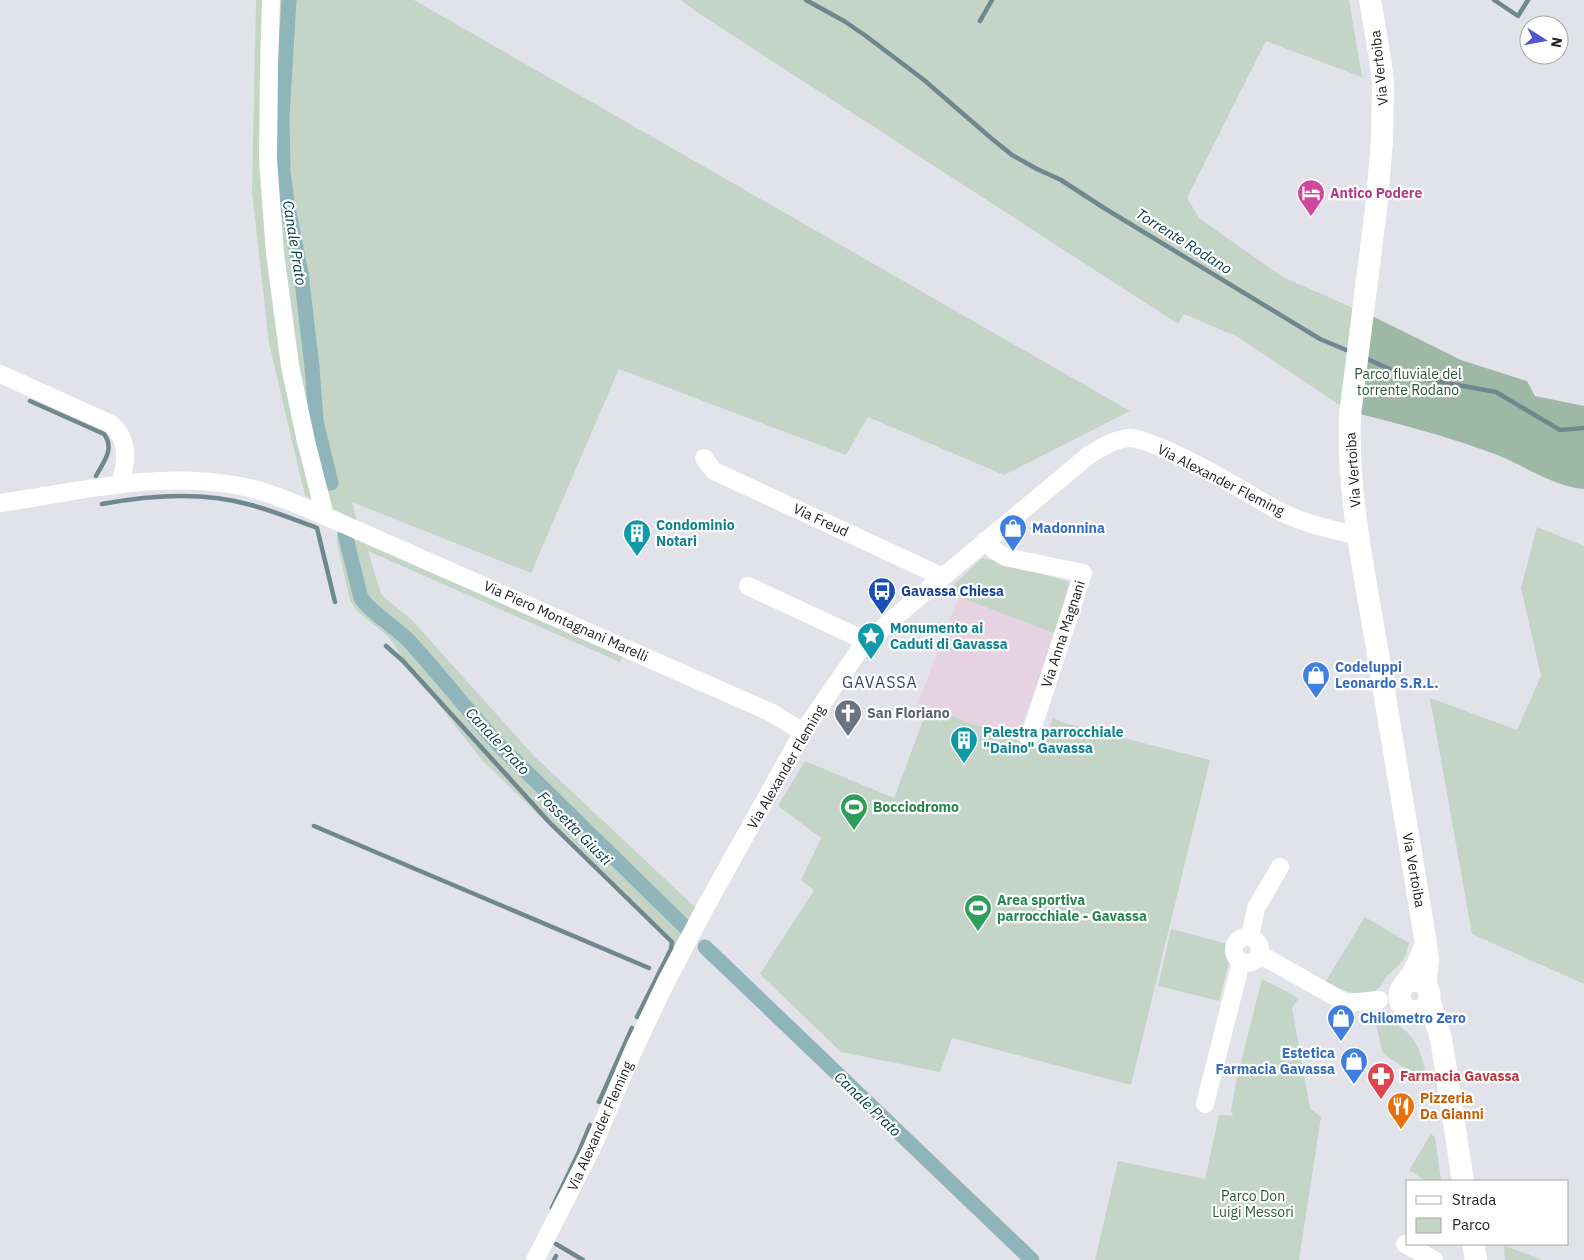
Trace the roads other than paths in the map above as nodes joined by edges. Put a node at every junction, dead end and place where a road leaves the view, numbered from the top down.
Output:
1 (272, 0) edge
2 (1370, 0) edge
3 (0, 374) edge
4 (704, 458) dead end
5 (120, 483) junction
6 (0, 503) edge
7 (325, 516) junction
8 (1358, 536) junction
9 (986, 540) junction
10 (943, 577) junction
11 (748, 586) dead end
12 (866, 644) junction
13 (803, 732) junction
14 (1029, 738) dead end
15 (1280, 868) dead end
16 (1250, 937) junction
17 (1260, 954) junction
18 (1241, 962) junction
19 (1412, 996) junction
20 (1205, 1104) dead end
21 (1463, 1180) edge
22 (1407, 1245) edge
23 (1473, 1245) edge
24 (535, 1260) edge
25 (1434, 1260) edge
26 (1476, 1260) edge

1 - 7 street
2 - 8 main road, Via Vertoiba
3 - 5 street
4 - 10 street, Via Freud
5 - 6 street, Via Piero Montagnani Marelli
5 - 7 street, Via Piero Montagnani Marelli
7 - 13 street, Via Piero Montagnani Marelli
8 - 9 street, Via Alexander Fleming
8 - 19 main road, Via Vertoiba
9 - 10 street, Via Alexander Fleming
9 - 14 street, Via Anna Magnani
10 - 12 street, Via Alexander Fleming
11 - 12 street
12 - 13 street, Via Alexander Fleming
13 - 24 street, Via Alexander Fleming
15 - 16 street
16 - 17 street
16 - 18 street
17 - 18 street
17 - 19 street
18 - 20 street
19 - 21 main road
22 - 25 street
23 - 26 main road

